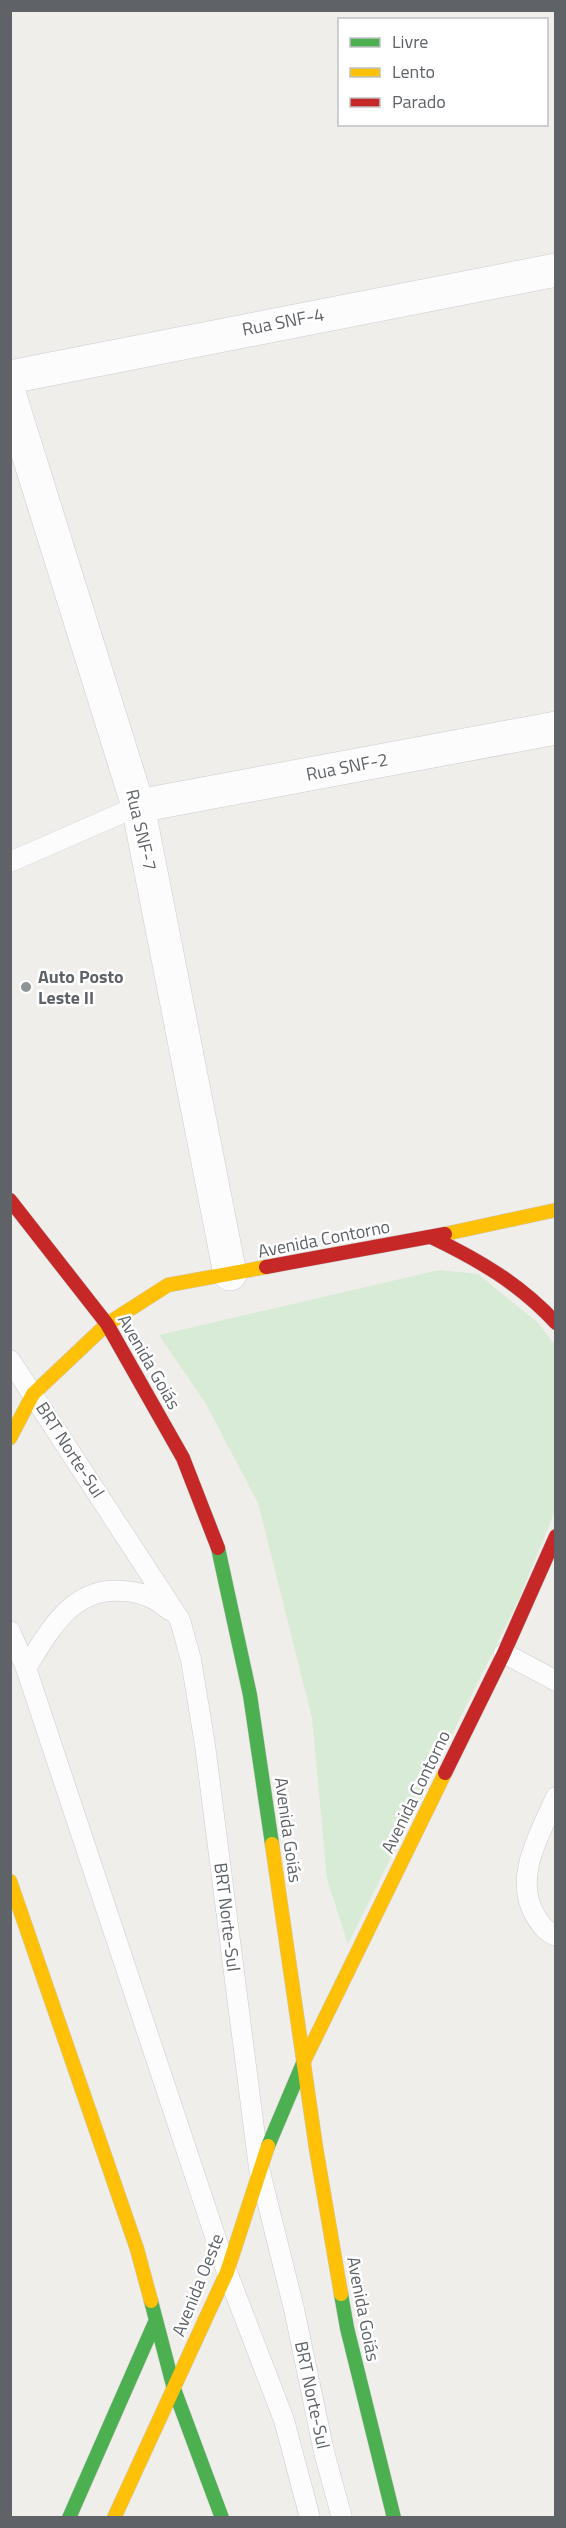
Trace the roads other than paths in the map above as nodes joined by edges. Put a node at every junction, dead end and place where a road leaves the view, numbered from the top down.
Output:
1 (555, 270) edge
2 (10, 377) edge
3 (10, 396) edge
4 (555, 728) edge
5 (138, 806) junction
6 (10, 862) edge
7 (10, 1200) edge
8 (555, 1210) edge
9 (431, 1237) junction
10 (230, 1274) junction
11 (555, 1323) edge
12 (107, 1324) junction
13 (10, 1360) edge
14 (33, 1394) junction
15 (10, 1438) edge
16 (555, 1536) edge
17 (180, 1620) junction
18 (10, 1631) edge
19 (504, 1653) junction
20 (26, 1668) junction
21 (555, 1681) edge
22 (555, 1797) edge
23 (10, 1881) edge
24 (555, 1936) edge
25 (304, 2061) junction
26 (259, 2168) junction
27 (227, 2272) junction
28 (156, 2320) junction
29 (174, 2389) junction
30 (69, 2517) edge
31 (114, 2517) edge
32 (222, 2517) edge
33 (310, 2517) edge
34 (342, 2517) edge
35 (394, 2517) edge

1 - 2 street, Rua SNF-4
3 - 5 street, Rua SNF-7
4 - 5 street, Rua SNF-2
5 - 6 lane
5 - 10 street, Rua SNF-7
7 - 12 main road, Avenida Goiás
8 - 9 main road, Avenida Contorno
9 - 10 main road, Avenida Contorno
9 - 11 main road
10 - 12 main road, Avenida Contorno
12 - 14 main road
12 - 25 main road, Avenida Goiás
13 - 14 lane, BRT Norte-Sul
14 - 15 main road
14 - 17 lane, BRT Norte-Sul
16 - 19 main road, Avenida Contorno
17 - 20 lane
17 - 26 lane, BRT Norte-Sul
18 - 20 lane, BRT Norte-Sul
19 - 21 lane
19 - 25 main road, Avenida Contorno
20 - 27 lane, BRT Norte-Sul
22 - 24 lane
23 - 28 main road
25 - 26 main road, Avenida Oeste
25 - 35 main road, Avenida Goiás
26 - 27 main road, Avenida Oeste
26 - 34 lane, BRT Norte-Sul
27 - 29 main road, Avenida Oeste
27 - 33 lane, BRT Norte-Sul
28 - 29 main road
28 - 30 main road, Avenida Oeste
29 - 31 main road, Avenida Oeste
29 - 32 main road

